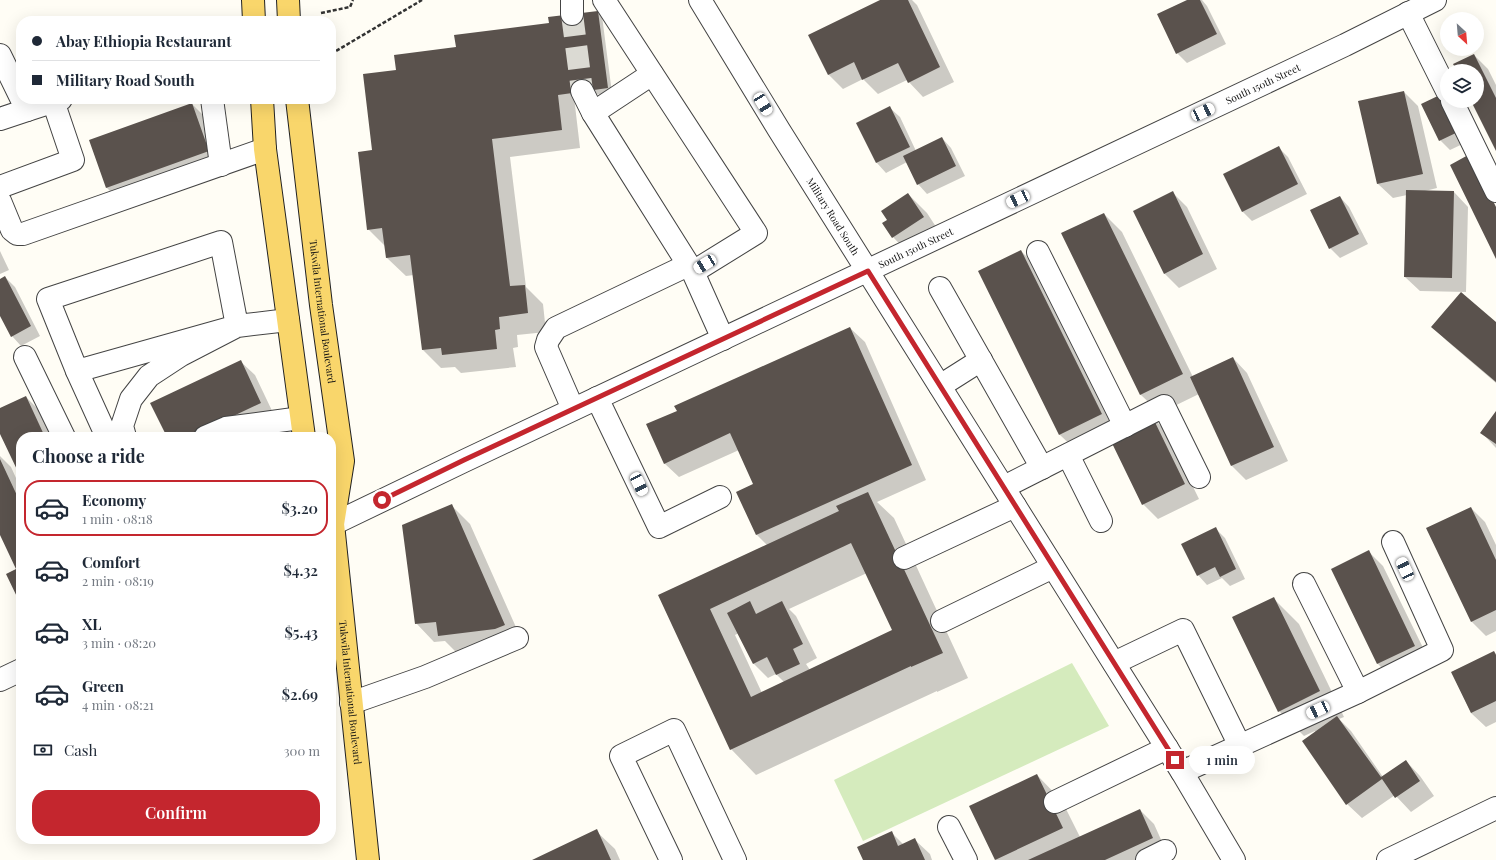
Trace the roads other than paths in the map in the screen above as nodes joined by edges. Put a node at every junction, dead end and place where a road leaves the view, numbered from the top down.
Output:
1 (253, 0) edge
2 (288, 0) edge
3 (604, 0) edge
4 (700, 0) edge
5 (1435, 0) edge
6 (1408, 13) junction
7 (254, 16) edge
8 (289, 16) edge
9 (0, 54) edge
10 (652, 74) junction
11 (1440, 77) edge
12 (16, 87) edge
13 (582, 92) tunnel mouth
14 (20, 104) edge
15 (58, 104) edge
16 (213, 104) edge
17 (262, 104) edge
18 (298, 104) edge
19 (1455, 108) edge
20 (593, 113) junction
21 (0, 119) edge
22 (265, 149) junction
23 (221, 165) junction
24 (0, 187) edge
25 (1496, 191) edge
26 (0, 201) edge
27 (1038, 252) dead end
28 (690, 268) junction
29 (868, 271) junction
30 (940, 288) dead end
31 (288, 320) junction
32 (237, 326) junction
33 (724, 339) junction
34 (25, 357) dead end
35 (981, 360) junction
36 (77, 371) junction
37 (940, 386) junction
38 (597, 398) junction
39 (573, 409) junction
40 (1125, 426) junction
41 (303, 428) edge
42 (251, 431) edge
43 (62, 432) edge
44 (104, 432) edge
45 (124, 432) edge
46 (217, 432) edge
47 (1068, 455) junction
48 (1042, 468) junction
49 (1199, 477) dead end
50 (1004, 488) junction
51 (720, 497) dead end
52 (336, 500) edge
53 (1016, 506) junction
54 (336, 521) edge
55 (1101, 521) dead end
56 (1393, 542) dead end
57 (904, 558) dead end
58 (336, 561) edge
59 (1054, 567) junction
60 (1304, 584) dead end
61 (942, 621) dead end
62 (517, 638) dead end
63 (1114, 663) junction
64 (1358, 692) junction
65 (351, 703) junction
66 (1240, 746) junction
67 (1167, 748) junction
68 (1182, 772) junction
69 (1055, 802) dead end
70 (1496, 808) edge
71 (949, 827) dead end
72 (368, 860) edge
73 (671, 860) edge
74 (735, 860) edge
75 (966, 860) edge
76 (1234, 860) edge
77 (1388, 860) edge

1 - 7 main road
2 - 8 main road
3 - 10 street
4 - 29 street, Military Road South
5 - 6 street, South 150th Street
6 - 11 street
6 - 29 street, South 150th Street
9 - 12 street
10 - 20 street
10 - 28 street
13 - 20 street
14 - 21 street
15 - 24 street
16 - 23 street
17 - 22 main road
18 - 52 main road, Tukwila International Boulevard
19 - 25 street
20 - 28 street
22 - 23 street
22 - 31 main road
23 - 26 street
27 - 40 street
28 - 33 street
28 - 39 street
29 - 33 street, South 150th Street
29 - 37 street, Military Road South
30 - 35 street
31 - 32 street
31 - 41 main road
32 - 36 street
32 - 36 street
32 - 45 street
33 - 38 street, South 150th Street
34 - 43 street
35 - 37 street
35 - 48 street
36 - 44 street
37 - 50 street, Military Road South
38 - 39 street, South 150th Street
38 - 51 street
39 - 54 street, South 150th Street
40 - 47 street
40 - 49 street
41 - 42 street
42 - 46 street
47 - 48 street
47 - 55 street
48 - 50 street
50 - 53 street, Military Road South
53 - 57 street
53 - 59 street, Military Road South
56 - 64 street
58 - 65 main road, Tukwila International Boulevard
59 - 61 street
59 - 63 street, Military Road South
60 - 64 street
62 - 65 street
63 - 66 street
63 - 67 street, Military Road South
64 - 66 street
65 - 72 main road, Tukwila International Boulevard
66 - 68 street
67 - 68 street, Military Road South
67 - 69 street
68 - 76 street, Military Road South
70 - 77 street
71 - 75 street
73 - 74 street

